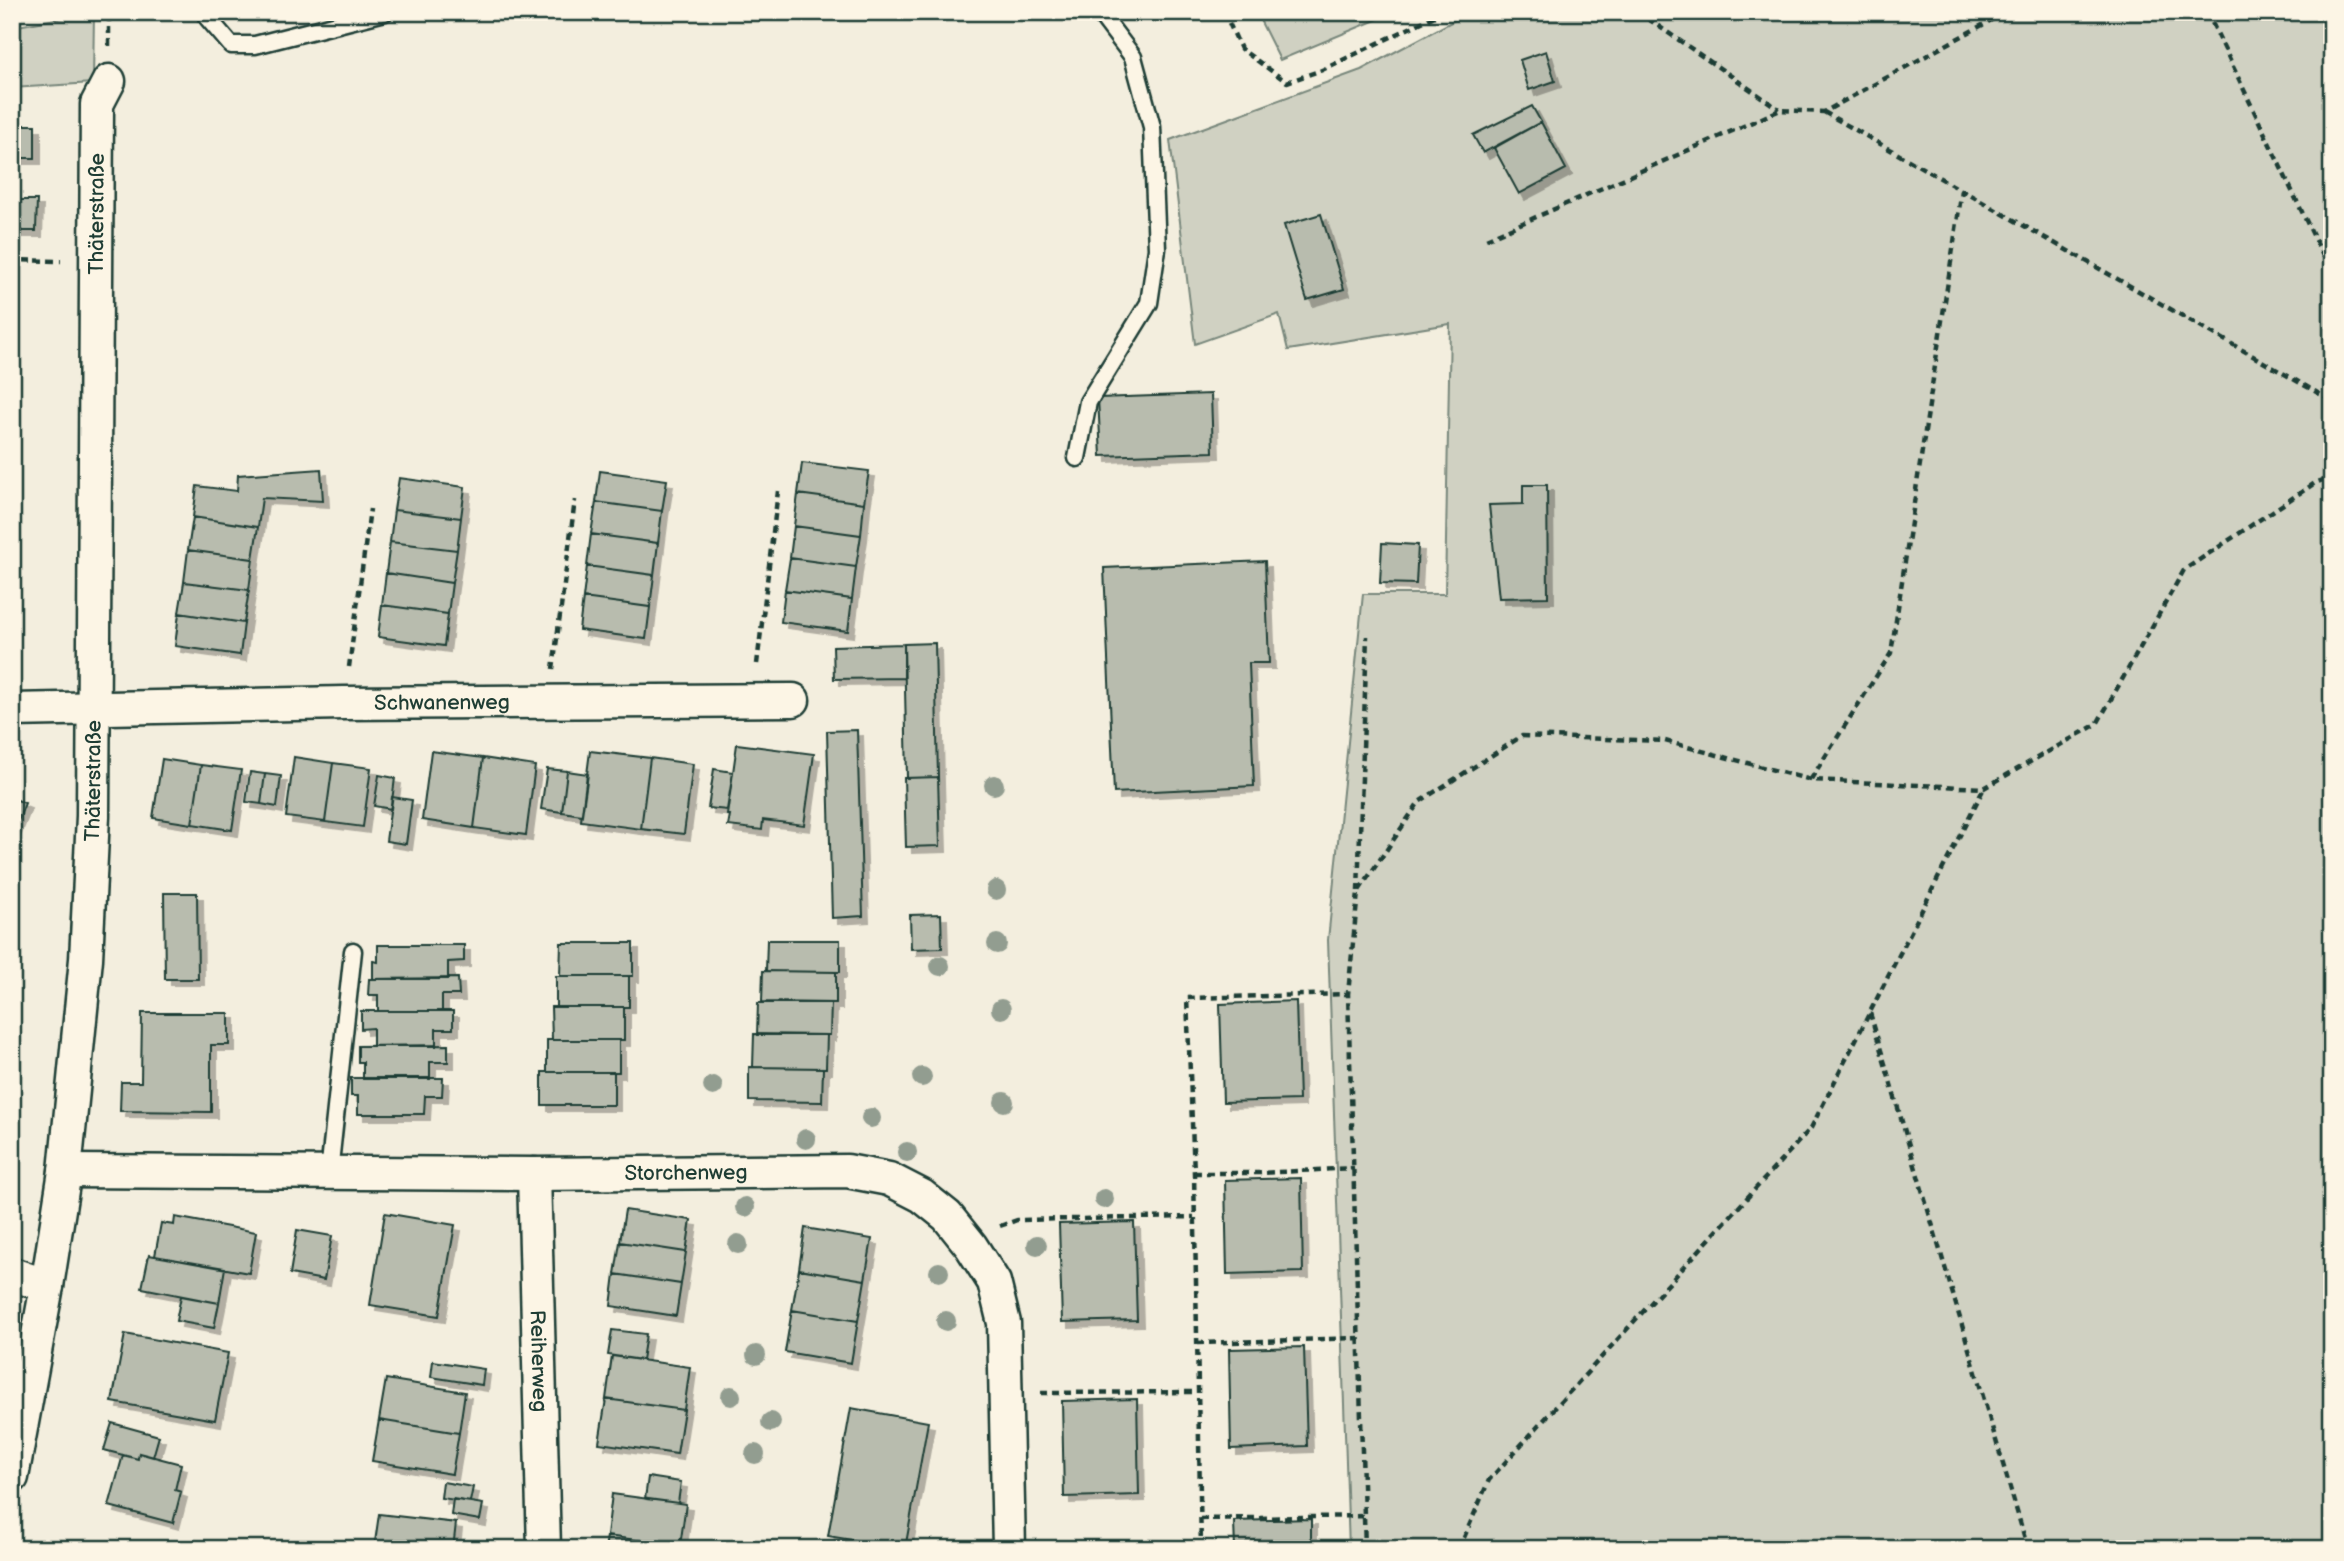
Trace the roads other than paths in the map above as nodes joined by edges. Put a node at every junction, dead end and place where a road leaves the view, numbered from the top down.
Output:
1 (207, 12) edge
2 (385, 12) edge
3 (1100, 12) edge
4 (108, 81) dead end
5 (1077, 458) dead end
6 (793, 700) dead end
7 (93, 709) junction
8 (12, 710) edge
9 (354, 951) dead end
10 (65, 1171) junction
11 (329, 1173) junction
12 (534, 1174) junction
13 (12, 1274) edge
14 (47, 1286) junction
15 (12, 1477) edge
16 (544, 1549) edge
17 (1009, 1549) edge

1 - 2 lane
3 - 5 lane
4 - 7 street, Thäterstraße
6 - 7 street, Schwanenweg
7 - 8 street, Schwanenweg
7 - 10 street, Thäterstraße
9 - 11 lane
10 - 11 street, Storchenweg
10 - 14 street, Thäterstraße
11 - 12 street, Storchenweg
12 - 16 street, Reiherweg
12 - 17 street, Storchenweg
13 - 14 street
14 - 15 street, Thäterstraße

